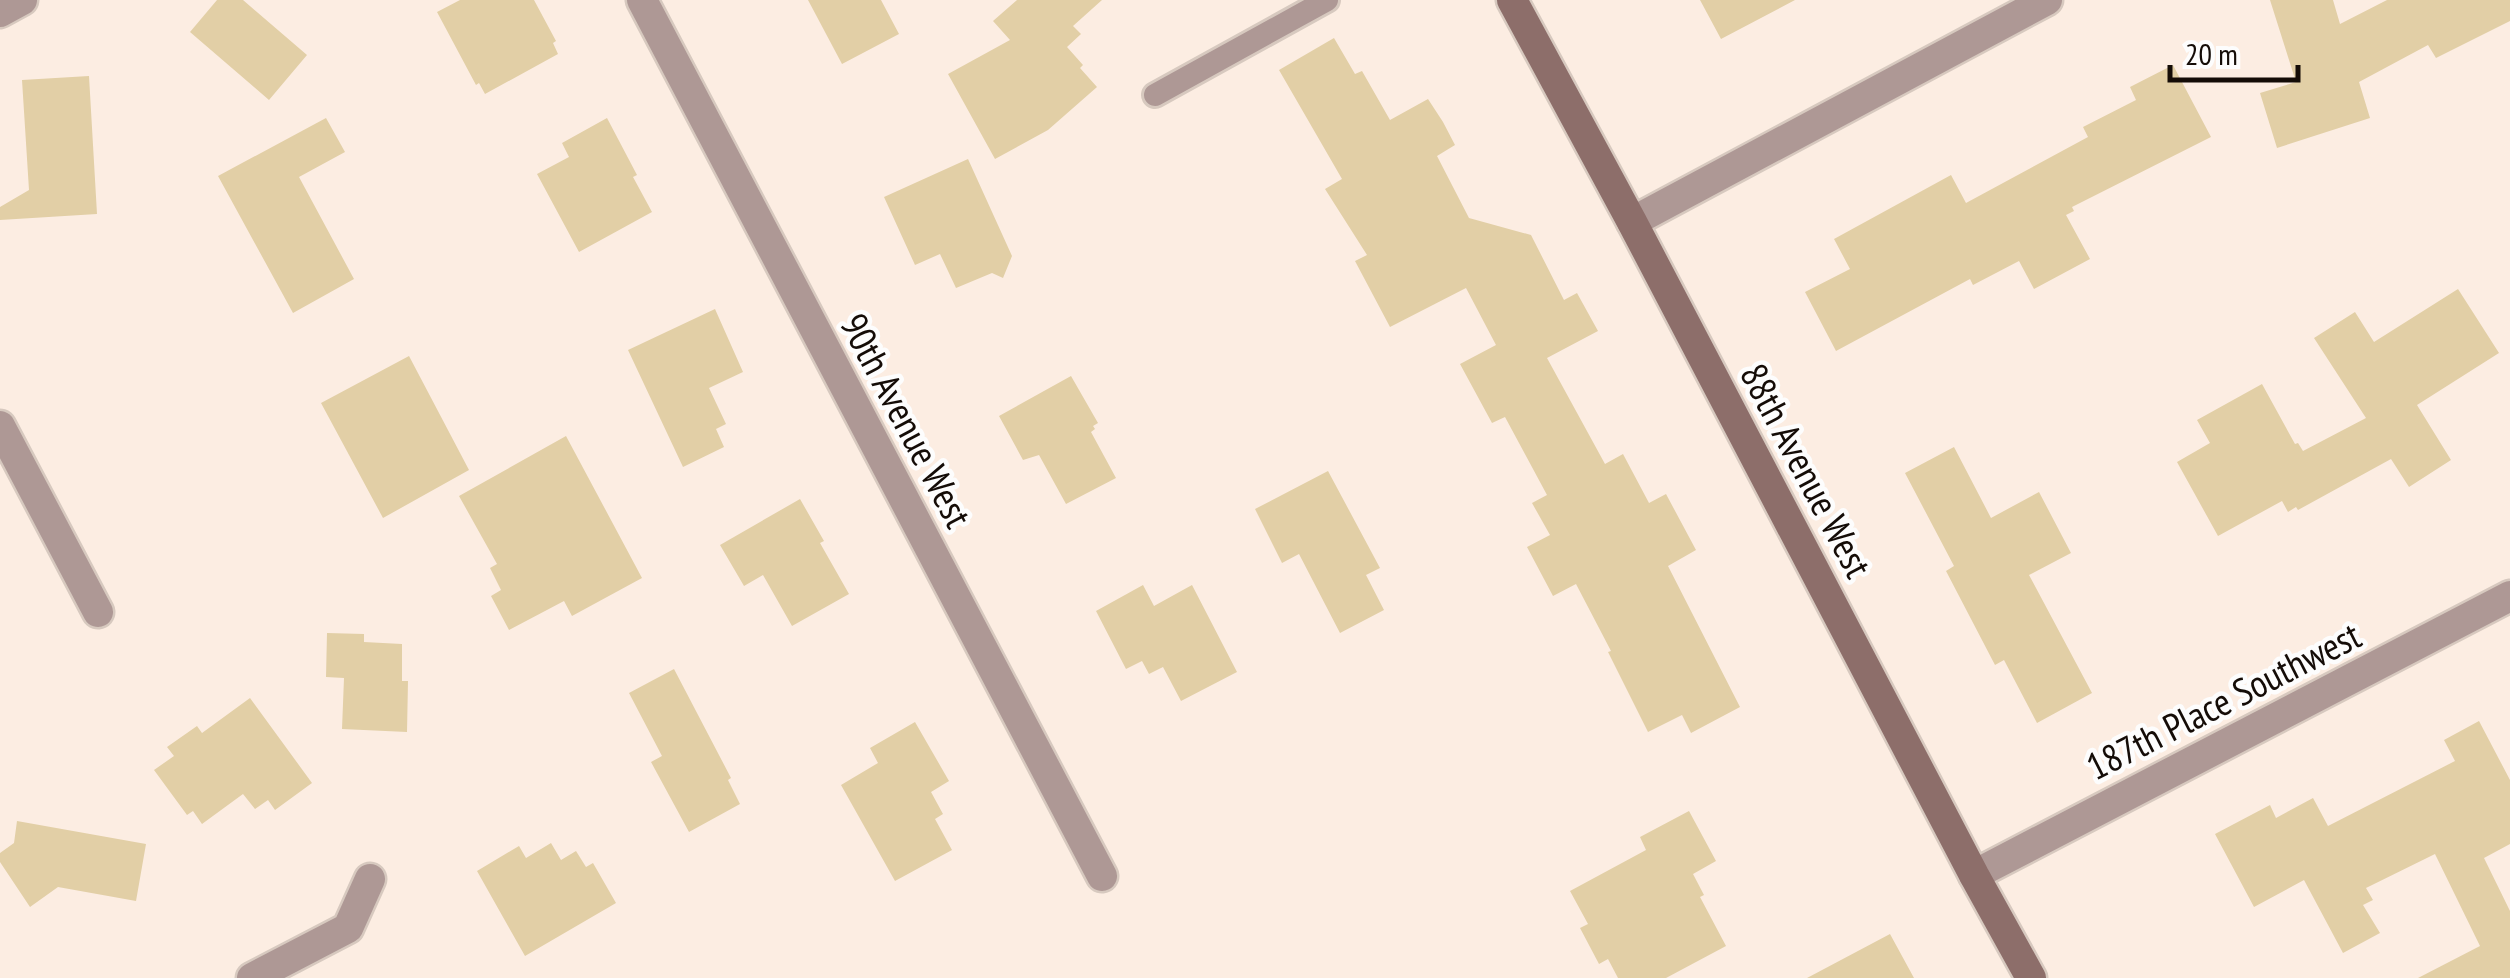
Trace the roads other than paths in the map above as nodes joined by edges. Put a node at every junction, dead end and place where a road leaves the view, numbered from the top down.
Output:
1 (22, 0) edge
2 (642, 0) edge
3 (1327, 0) edge
4 (1512, 0) edge
5 (2047, 0) edge
6 (0, 12) edge
7 (1155, 95) dead end
8 (1632, 222) junction
9 (0, 426) edge
10 (2510, 596) edge
11 (98, 612) dead end
12 (1974, 874) junction
13 (1102, 876) dead end
14 (370, 879) dead end
15 (252, 978) edge
16 (2031, 978) edge

1 - 6 street
2 - 13 street, 90th Avenue West
3 - 7 lane
4 - 8 street, 88th Avenue West
5 - 8 street
8 - 12 street, 88th Avenue West
9 - 11 street
10 - 12 street, 187th Place Southwest
12 - 16 street, 88th Avenue West
14 - 15 street

